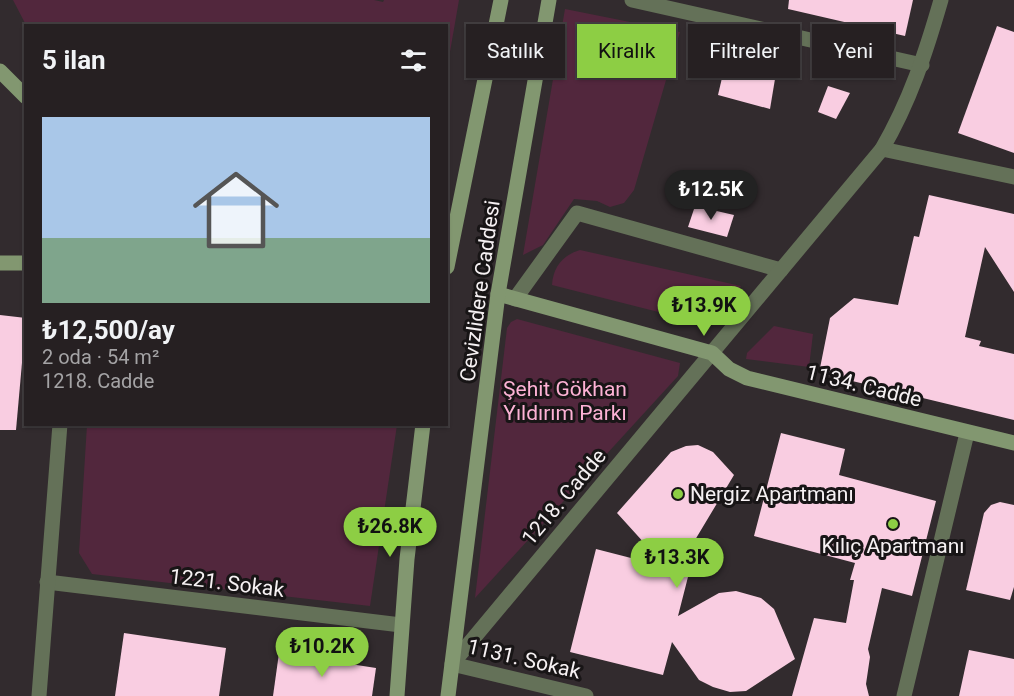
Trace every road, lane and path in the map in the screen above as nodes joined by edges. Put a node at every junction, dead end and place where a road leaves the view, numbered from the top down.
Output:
1 (501, 0) edge
2 (549, 0) edge
3 (632, 0) edge
4 (942, 0) edge
5 (922, 65) junction
6 (0, 71) edge
7 (24, 94) edge
8 (882, 148) junction
9 (1014, 177) edge
10 (0, 262) edge
11 (448, 262) edge
12 (24, 263) edge
13 (781, 270) junction
14 (498, 294) junction
15 (515, 299) junction
16 (712, 353) junction
17 (60, 426) edge
18 (423, 426) edge
19 (967, 433) junction
20 (1014, 443) edge
21 (47, 582) junction
22 (401, 625) junction
23 (452, 664) junction
24 (39, 696) edge
25 (397, 696) edge
26 (448, 696) edge
27 (586, 696) edge
28 (904, 696) edge

1 - 11 main road, Cevizlidere Caddesi
2 - 14 main road, Cevizlidere Caddesi
3 - 5 street
4 - 5 street, 1218. Cadde
5 - 8 street, 1218. Cadde
6 - 7 main road
8 - 9 street
8 - 13 street, 1218. Cadde
10 - 12 main road
13 - 15 street
13 - 16 street, 1218. Cadde
14 - 15 main road
14 - 23 main road, Cevizlidere Caddesi
15 - 16 main road
16 - 19 main road, 1134. Cadde
16 - 23 street, 1218. Cadde
17 - 21 street
18 - 22 main road
19 - 20 main road, 1134. Cadde
19 - 28 street
21 - 22 street, 1221. Sokak
21 - 24 street
22 - 25 main road
23 - 26 main road, Cevizlidere Caddesi
23 - 27 street, 1131. Sokak

